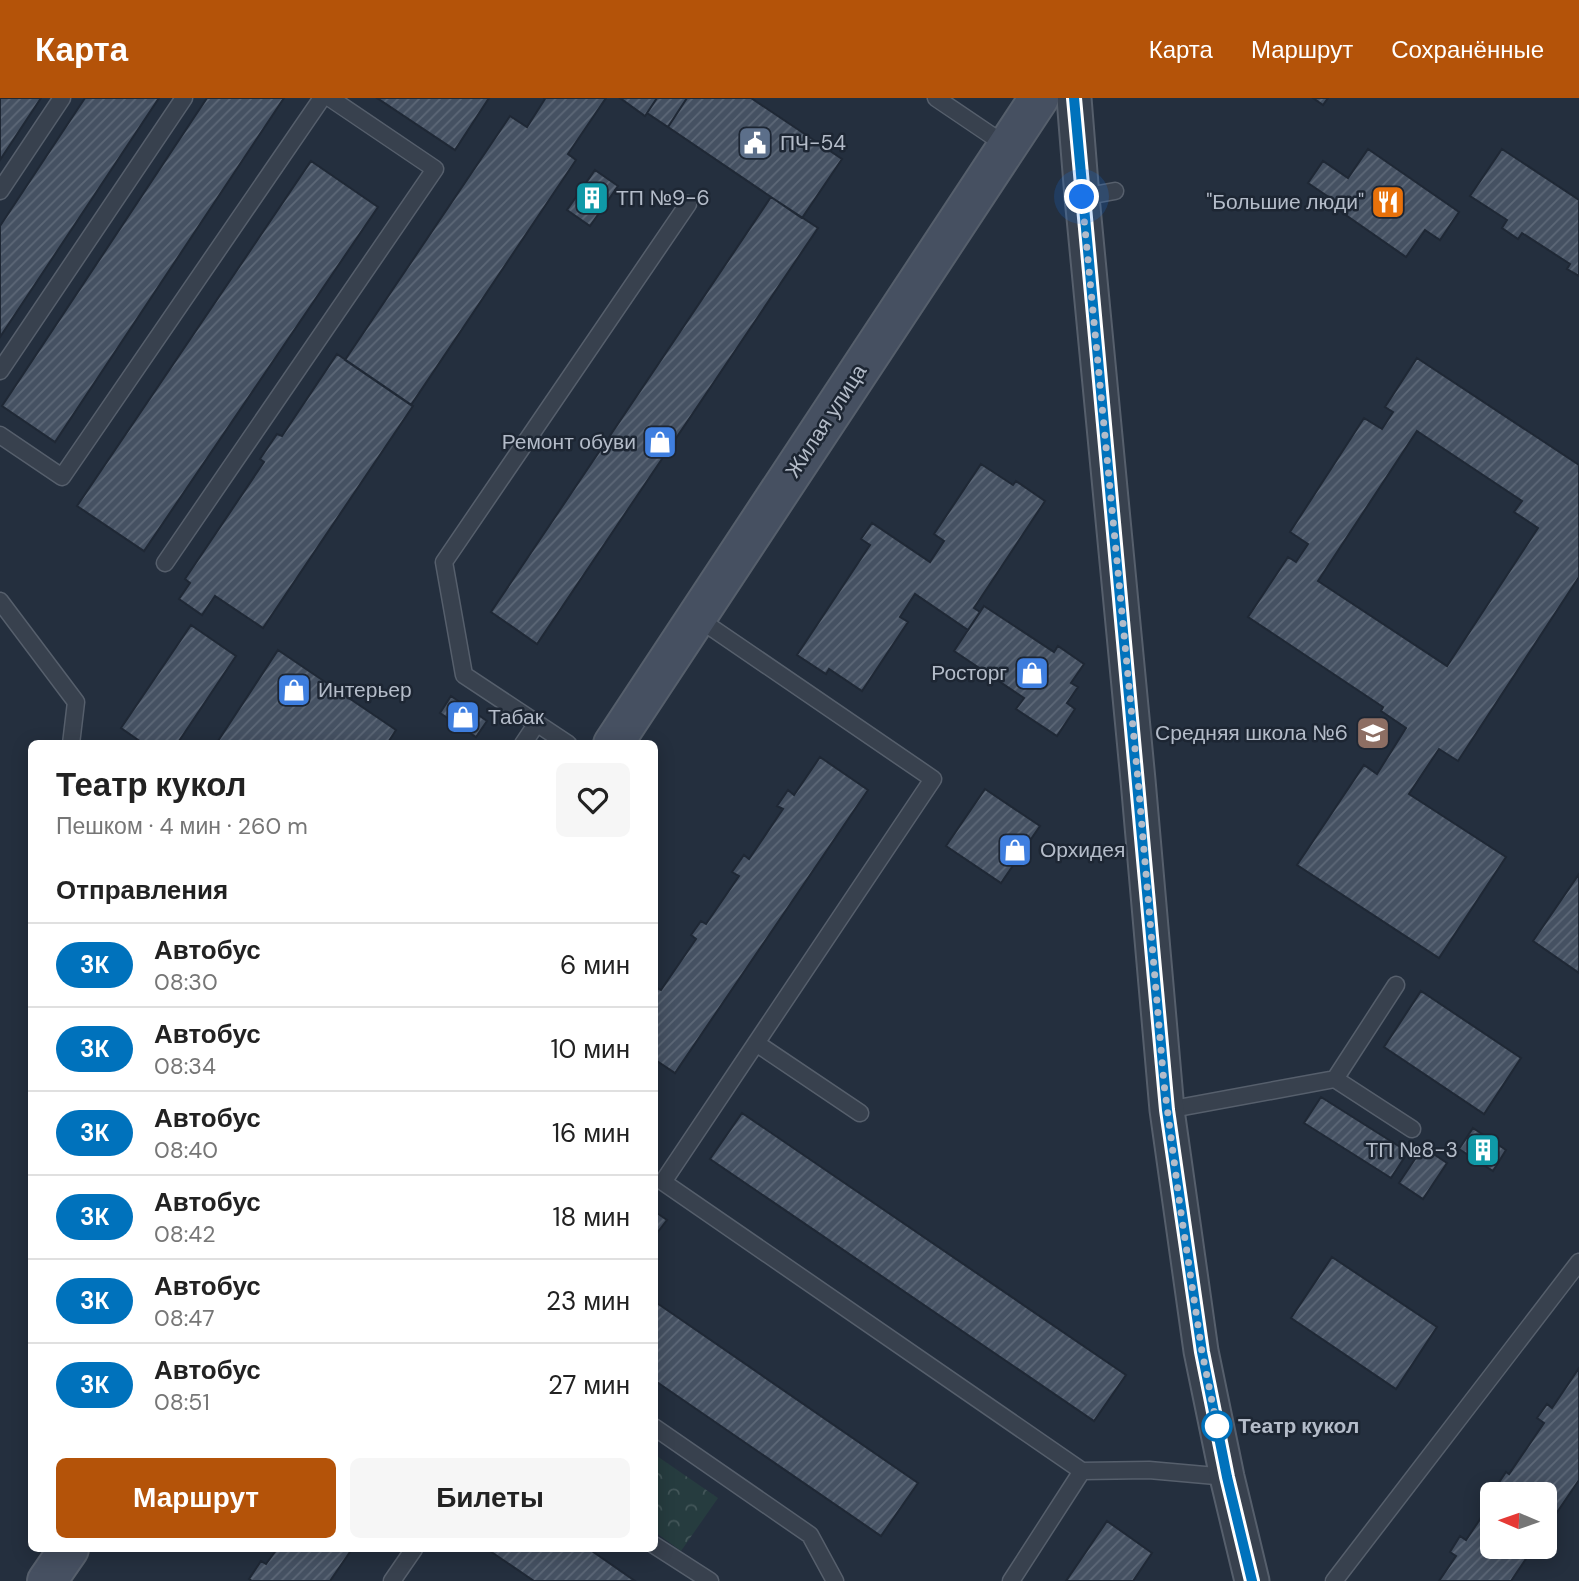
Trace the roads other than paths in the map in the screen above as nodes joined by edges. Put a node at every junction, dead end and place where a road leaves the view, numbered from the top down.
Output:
1 (62, 98) edge
2 (184, 98) edge
3 (322, 98) edge
4 (330, 98) edge
5 (936, 98) edge
6 (1040, 98) edge
7 (1074, 98) edge
8 (1007, 146) junction
9 (0, 191) edge
10 (1115, 191) dead end
11 (1082, 197) junction
12 (688, 204) dead end
13 (0, 372) edge
14 (0, 435) edge
15 (165, 563) dead end
16 (0, 601) edge
17 (696, 617) junction
18 (537, 723) junction
19 (71, 740) edge
20 (526, 740) edge
21 (563, 740) edge
22 (616, 740) edge
23 (1396, 985) dead end
24 (756, 1043) junction
25 (1335, 1079) junction
26 (1167, 1110) junction
27 (860, 1113) dead end
28 (1412, 1129) dead end
29 (659, 1181) edge
30 (1579, 1262) edge
31 (658, 1430) edge
32 (1082, 1471) junction
33 (1227, 1477) junction
34 (658, 1548) edge
35 (67, 1552) edge
36 (412, 1552) edge
37 (1244, 1575) edge
38 (47, 1581) edge
39 (392, 1581) edge
40 (710, 1581) edge
41 (835, 1581) edge
42 (1011, 1581) edge
43 (1334, 1581) edge

1 - 9 lane
2 - 13 lane
3 - 14 lane
4 - 15 lane
5 - 8 lane
6 - 8 main road, Жилая улица
7 - 11 street
8 - 17 main road, Жилая улица
10 - 11 lane
11 - 26 street
12 - 18 lane
16 - 19 lane
17 - 22 main road, Жилая улица
17 - 24 lane
18 - 20 lane
18 - 21 lane
23 - 25 lane
24 - 27 lane
24 - 29 lane
25 - 26 lane
25 - 28 lane
26 - 33 street
29 - 32 lane
30 - 43 lane
31 - 41 lane
32 - 33 lane
32 - 42 lane
33 - 37 street
34 - 40 lane
35 - 38 main road
36 - 39 lane

